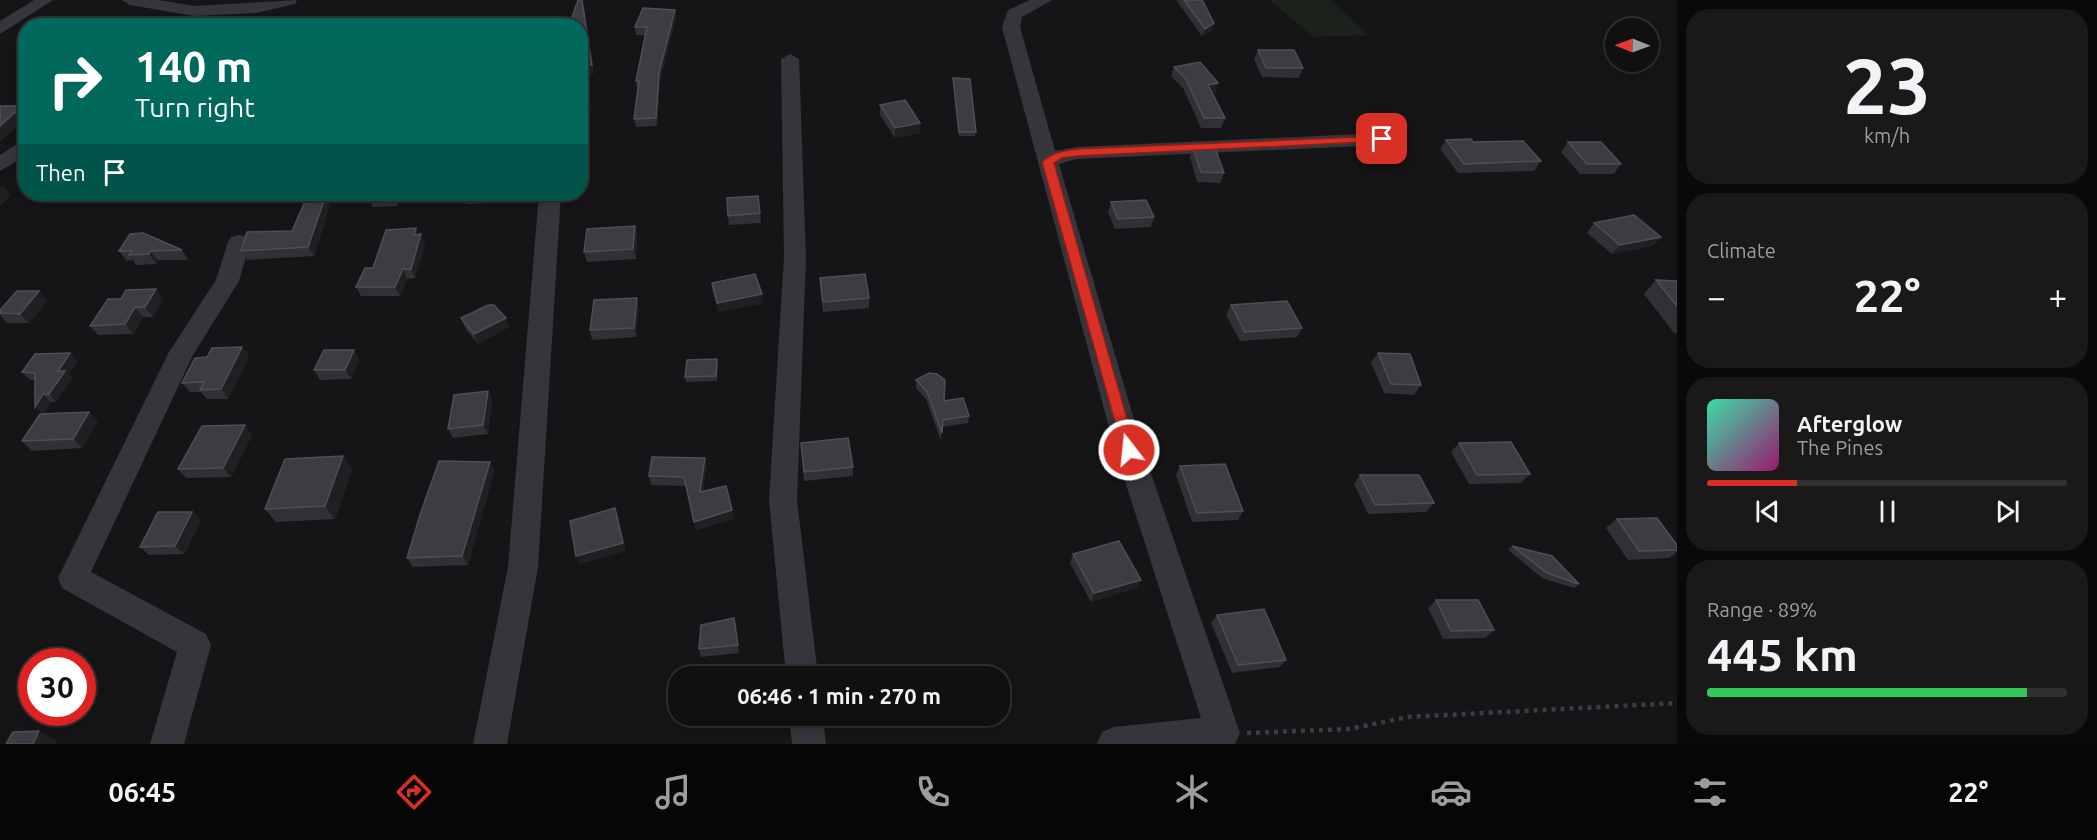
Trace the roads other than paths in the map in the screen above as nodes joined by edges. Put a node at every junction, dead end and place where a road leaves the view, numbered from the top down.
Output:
1 (45, 0) edge
2 (130, 0) edge
3 (289, 0) edge
4 (1044, 0) edge
5 (0, 29) edge
6 (790, 59) dead end
7 (1382, 139) dead end
8 (18, 152) edge
9 (1048, 162) junction
10 (0, 165) edge
11 (549, 201) edge
12 (239, 242) dead end
13 (801, 666) edge
14 (807, 726) edge
15 (167, 744) edge
16 (490, 744) edge
17 (809, 744) edge
18 (1114, 744) edge

1 - 5 street
2 - 3 street
4 - 9 street
6 - 13 street
7 - 9 street
8 - 10 street
9 - 18 street
11 - 16 street
12 - 15 street
14 - 17 street

